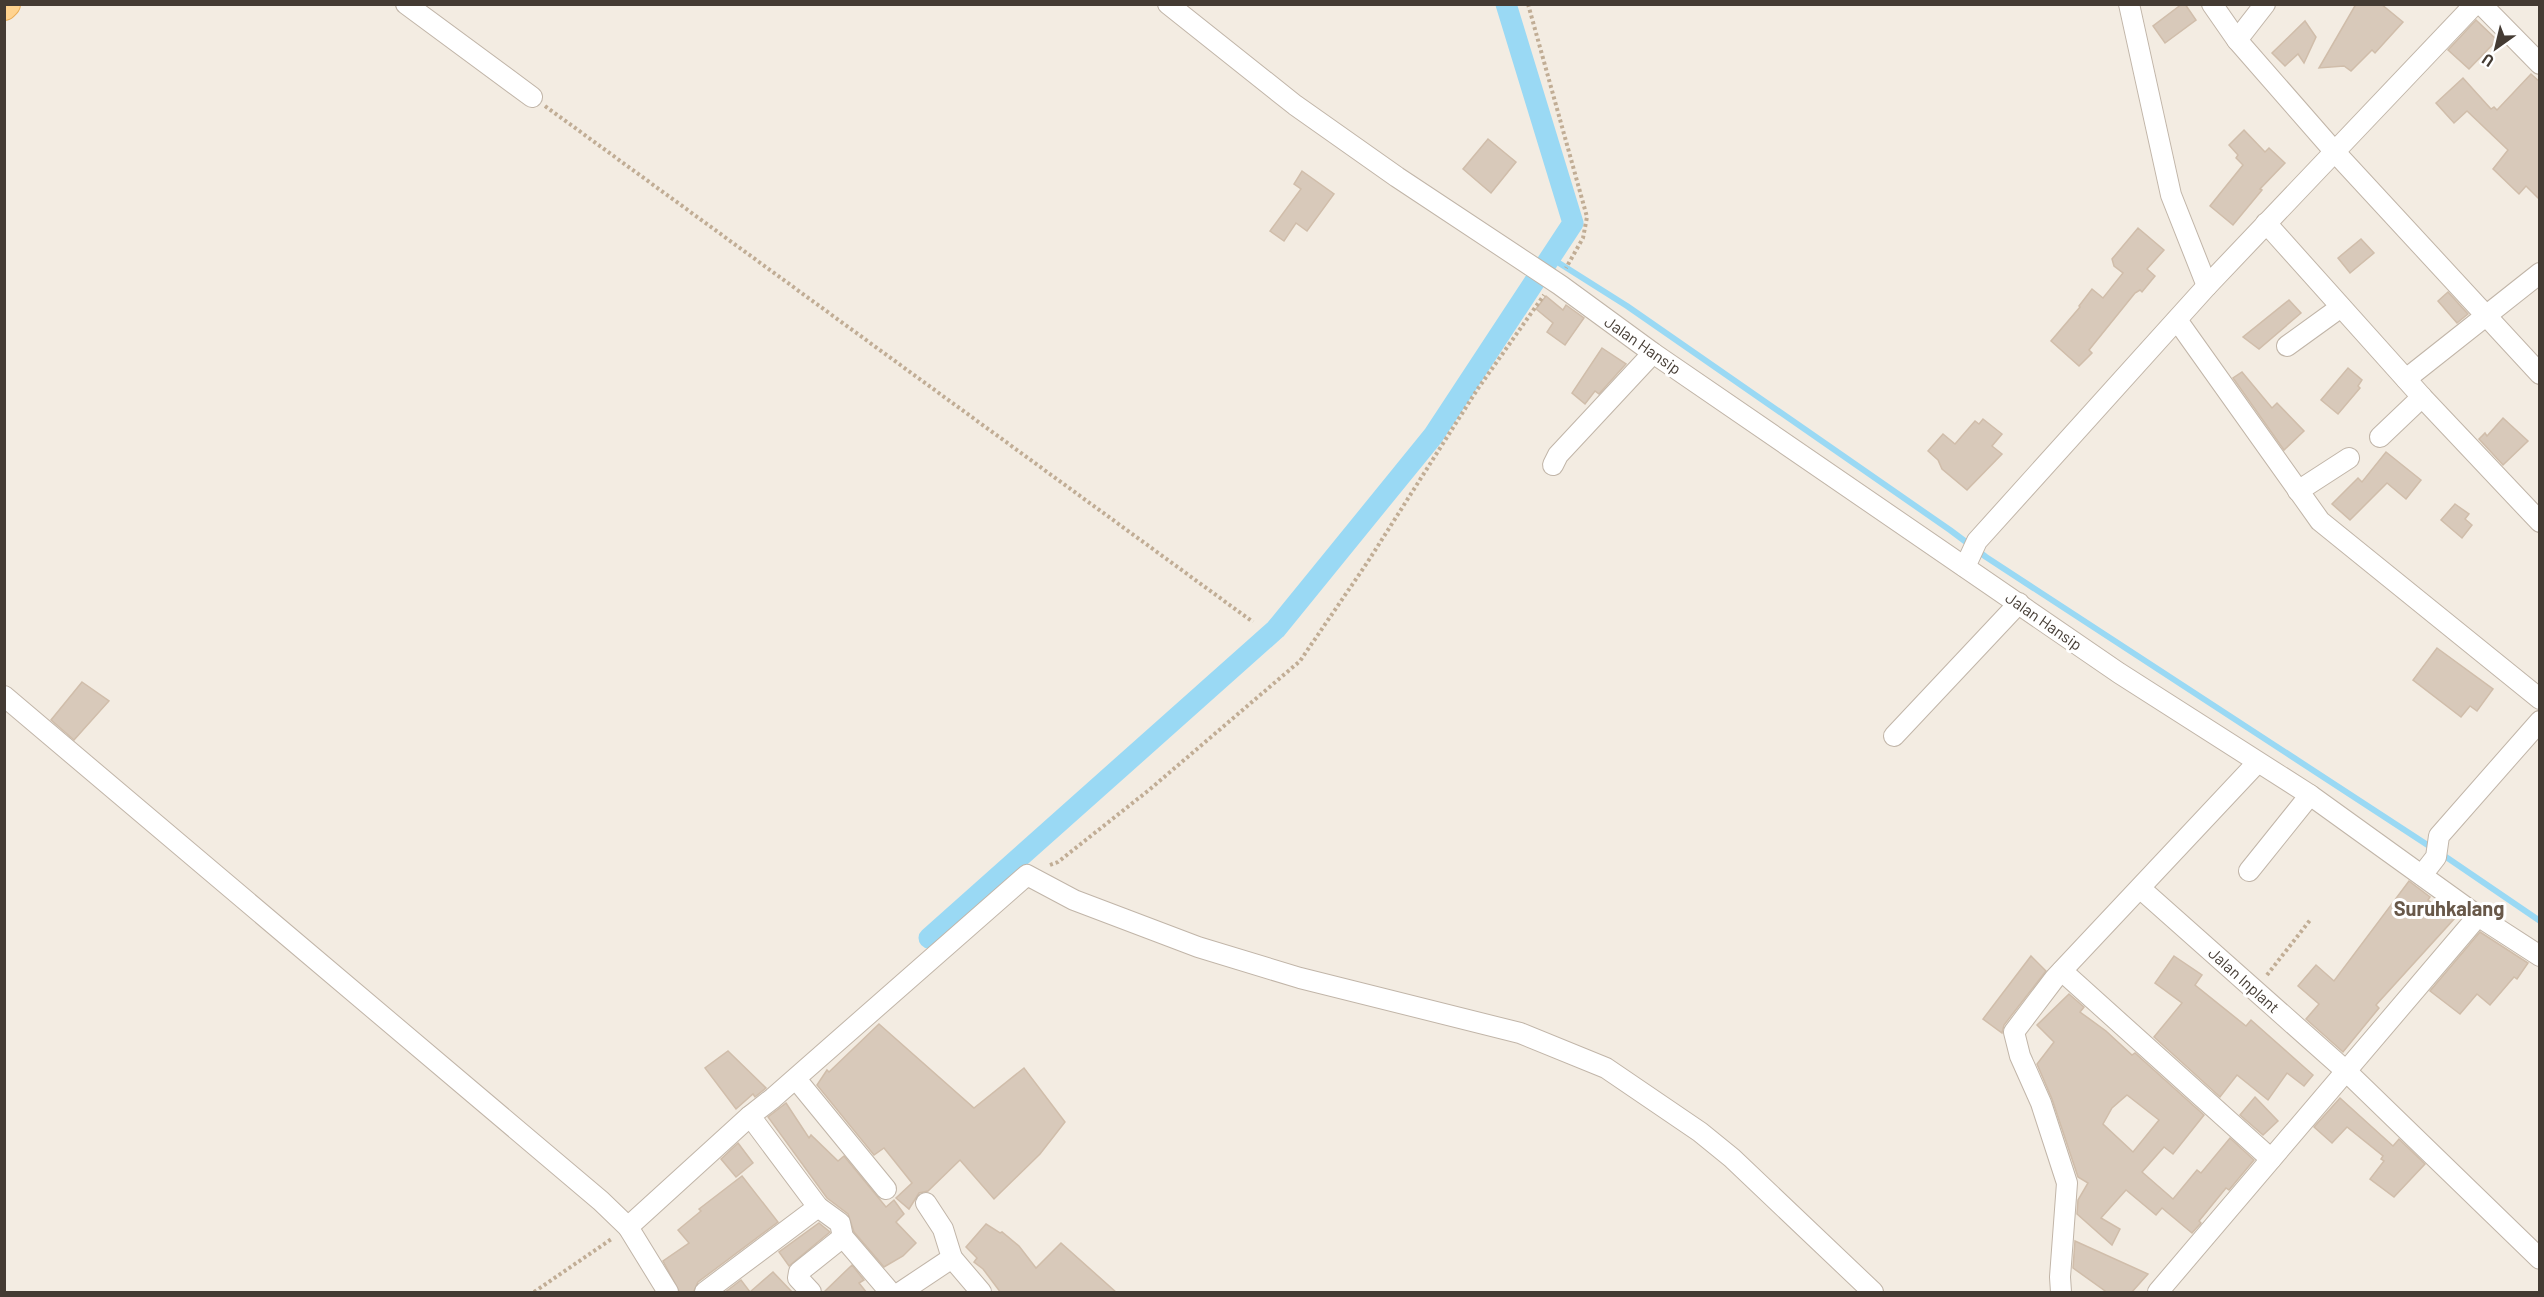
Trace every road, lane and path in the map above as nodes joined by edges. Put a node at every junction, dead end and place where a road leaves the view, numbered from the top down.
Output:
1 (406, 4) edge
2 (1168, 4) edge
3 (1528, 4) edge
4 (2129, 4) edge
5 (2212, 4) edge
6 (2265, 4) edge
7 (2475, 4) edge
8 (2481, 4) edge
9 (2237, 40) junction
10 (2540, 64) edge
11 (532, 97) joint
12 (2334, 151) junction
13 (2266, 223) junction
14 (1573, 256) dead end
15 (2540, 273) edge
16 (1556, 282) junction
17 (2207, 286) junction
18 (2341, 307) junction
19 (2486, 316) junction
20 (2176, 320) junction
21 (2287, 346) dead end
22 (1653, 353) junction
23 (2540, 374) edge
24 (2406, 379) junction
25 (2422, 397) junction
26 (2380, 437) dead end
27 (2349, 458) dead end
28 (1553, 465) dead end
29 (2298, 491) junction
30 (2540, 522) edge
31 (1971, 555) junction
32 (2019, 603) junction
33 (1253, 622) dead end
34 (4, 696) edge
35 (2540, 699) edge
36 (2539, 722) edge
37 (1894, 736) dead end
38 (2257, 764) junction
39 (2310, 795) junction
40 (2249, 871) dead end
41 (2422, 874) junction
42 (1020, 880) junction
43 (2142, 889) junction
44 (2478, 916) junction
45 (2311, 919) dead end
46 (2540, 956) edge
47 (2062, 971) junction
48 (2255, 990) junction
49 (2346, 1071) junction
50 (795, 1078) junction
51 (750, 1116) junction
52 (2271, 1159) junction
53 (886, 1189) dead end
54 (926, 1203) dead end
55 (818, 1207) junction
56 (627, 1225) junction
57 (843, 1238) junction
58 (951, 1258) junction
59 (2540, 1258) edge
60 (534, 1293) edge
61 (668, 1293) edge
62 (705, 1293) edge
63 (811, 1293) edge
64 (890, 1293) edge
65 (901, 1293) edge
66 (981, 1293) edge
67 (1873, 1293) edge
68 (2061, 1293) edge
69 (2158, 1293) edge

1 - 11 street
2 - 16 street, Jalan Hansip
3 - 14 path
4 - 17 street
5 - 9 street
6 - 9 street
7 - 12 street
8 - 10 street
9 - 12 street
11 - 33 path
12 - 13 street
12 - 19 street
13 - 17 street
13 - 18 street
15 - 19 street
16 - 22 street, Jalan Hansip
16 - 42 path
17 - 20 street
18 - 21 street
18 - 24 street
19 - 23 street
19 - 24 street
20 - 29 street
20 - 31 street
22 - 28 street
22 - 31 street, Jalan Hansip
24 - 25 street
25 - 26 street
25 - 30 street
27 - 29 street
29 - 35 street
31 - 32 street, Jalan Hansip
32 - 37 street
32 - 38 street, Jalan Hansip
34 - 56 street
36 - 41 street
38 - 39 street, Jalan Hansip
38 - 43 street
39 - 40 street
39 - 41 street, Jalan Hansip
41 - 44 street, Jalan Hansip
42 - 50 street
42 - 67 street
43 - 47 street
43 - 48 street, Jalan Inplant
44 - 46 street, Jalan Hansip
44 - 49 street
45 - 48 path
47 - 52 street
47 - 68 street
48 - 49 street, Jalan Inplant
49 - 52 street
49 - 59 street, Jalan Inplant
50 - 51 street
50 - 53 street
51 - 55 street
51 - 56 street
52 - 69 street
54 - 58 street
55 - 57 street
55 - 62 street
56 - 60 path
56 - 61 street
57 - 63 street
57 - 64 street
58 - 65 street
58 - 66 street

